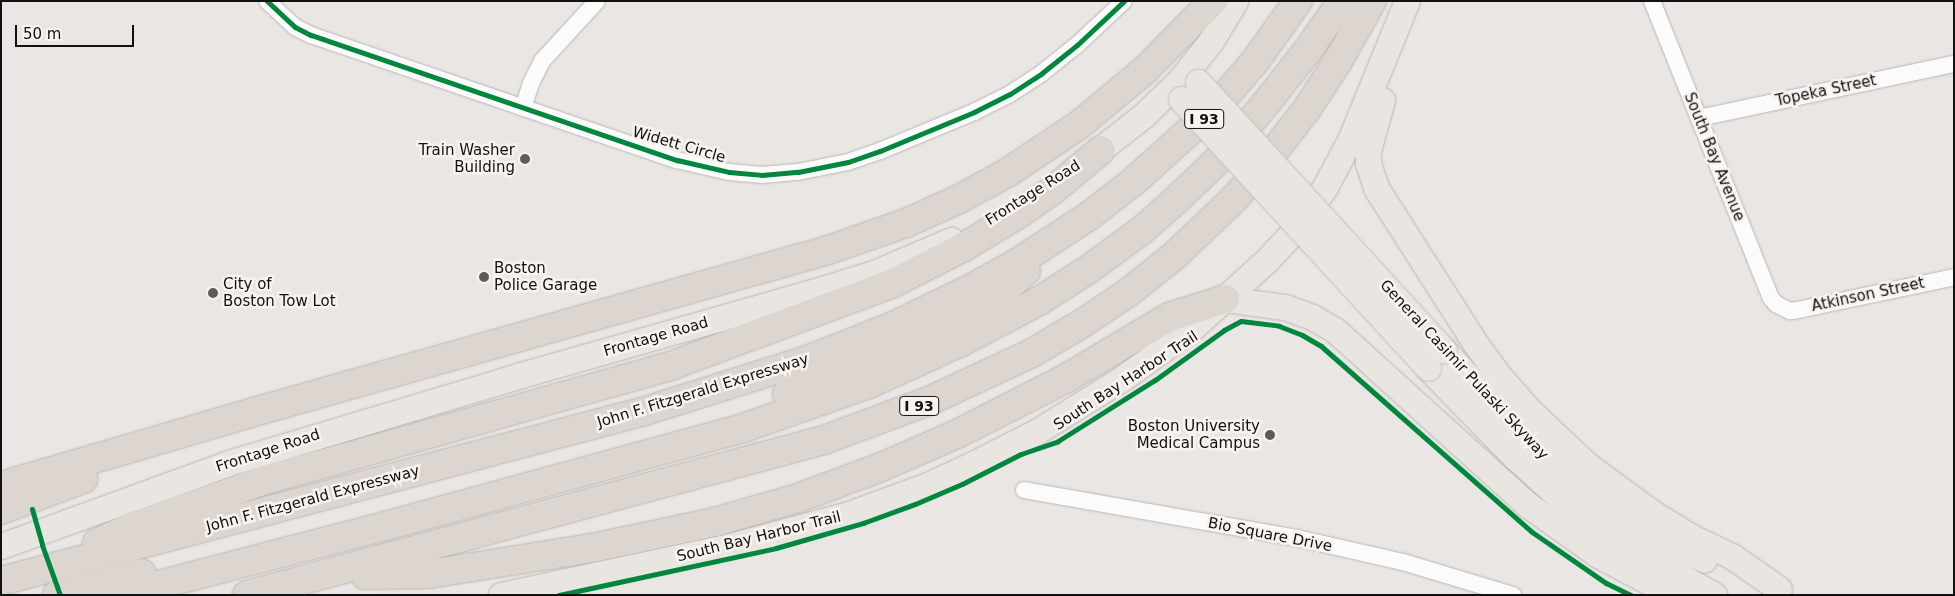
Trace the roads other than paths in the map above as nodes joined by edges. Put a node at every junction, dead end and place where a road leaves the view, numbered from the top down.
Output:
1 (267, 1) edge
2 (597, 1) edge
3 (1124, 1) edge
4 (1213, 1) edge
5 (1235, 1) edge
6 (1298, 1) edge
7 (1342, 1) edge
8 (1372, 1) edge
9 (1408, 1) edge
10 (1652, 1) edge
11 (1954, 64) edge
12 (1187, 80) junction
13 (522, 108) junction
14 (1699, 118) junction
15 (1101, 150) junction
16 (1089, 216) junction
17 (1954, 277) edge
18 (1225, 299) junction
19 (1783, 308) joint
20 (1436, 359) junction
21 (158, 441) junction
22 (1, 486) edge
23 (1024, 490) dead end
24 (1, 510) edge
25 (137, 535) junction
26 (1, 546) edge
27 (321, 576) junction
28 (150, 578) junction
29 (1, 581) edge
30 (1787, 592) edge
31 (57, 595) edge
32 (120, 595) edge
33 (248, 595) edge
34 (501, 595) edge
35 (1513, 595) edge
36 (1674, 595) edge
37 (1714, 595) edge

1 - 13 street, Widett Circle
2 - 13 street
3 - 13 street, Widett Circle
4 - 21 highway
5 - 12 main road, Frontage Road
6 - 16 highway, John F. Fitzgerald Expressway / I 93
7 - 28 highway
8 - 27 highway, I 93
9 - 18 main road
9 - 30 main road
10 - 14 street, South Bay Avenue
11 - 14 street, Topeka Street
12 - 15 main road, Frontage Road
12 - 20 main road, General Casimir Pulaski Skyway, bridge
14 - 19 street, South Bay Avenue
15 - 25 highway
15 - 26 main road, Frontage Road
16 - 25 highway, John F. Fitzgerald Expressway / I 93
16 - 28 highway
17 - 19 street, Atkinson Street
18 - 27 highway
18 - 34 main road
18 - 36 main road
20 - 30 main road, General Casimir Pulaski Skyway
20 - 37 main road, General Casimir Pulaski Skyway
21 - 22 highway
21 - 24 highway
23 - 35 street, Bio Square Drive
25 - 29 highway, John F. Fitzgerald Expressway / I 93
27 - 33 highway, I 93
28 - 31 highway
28 - 32 highway

